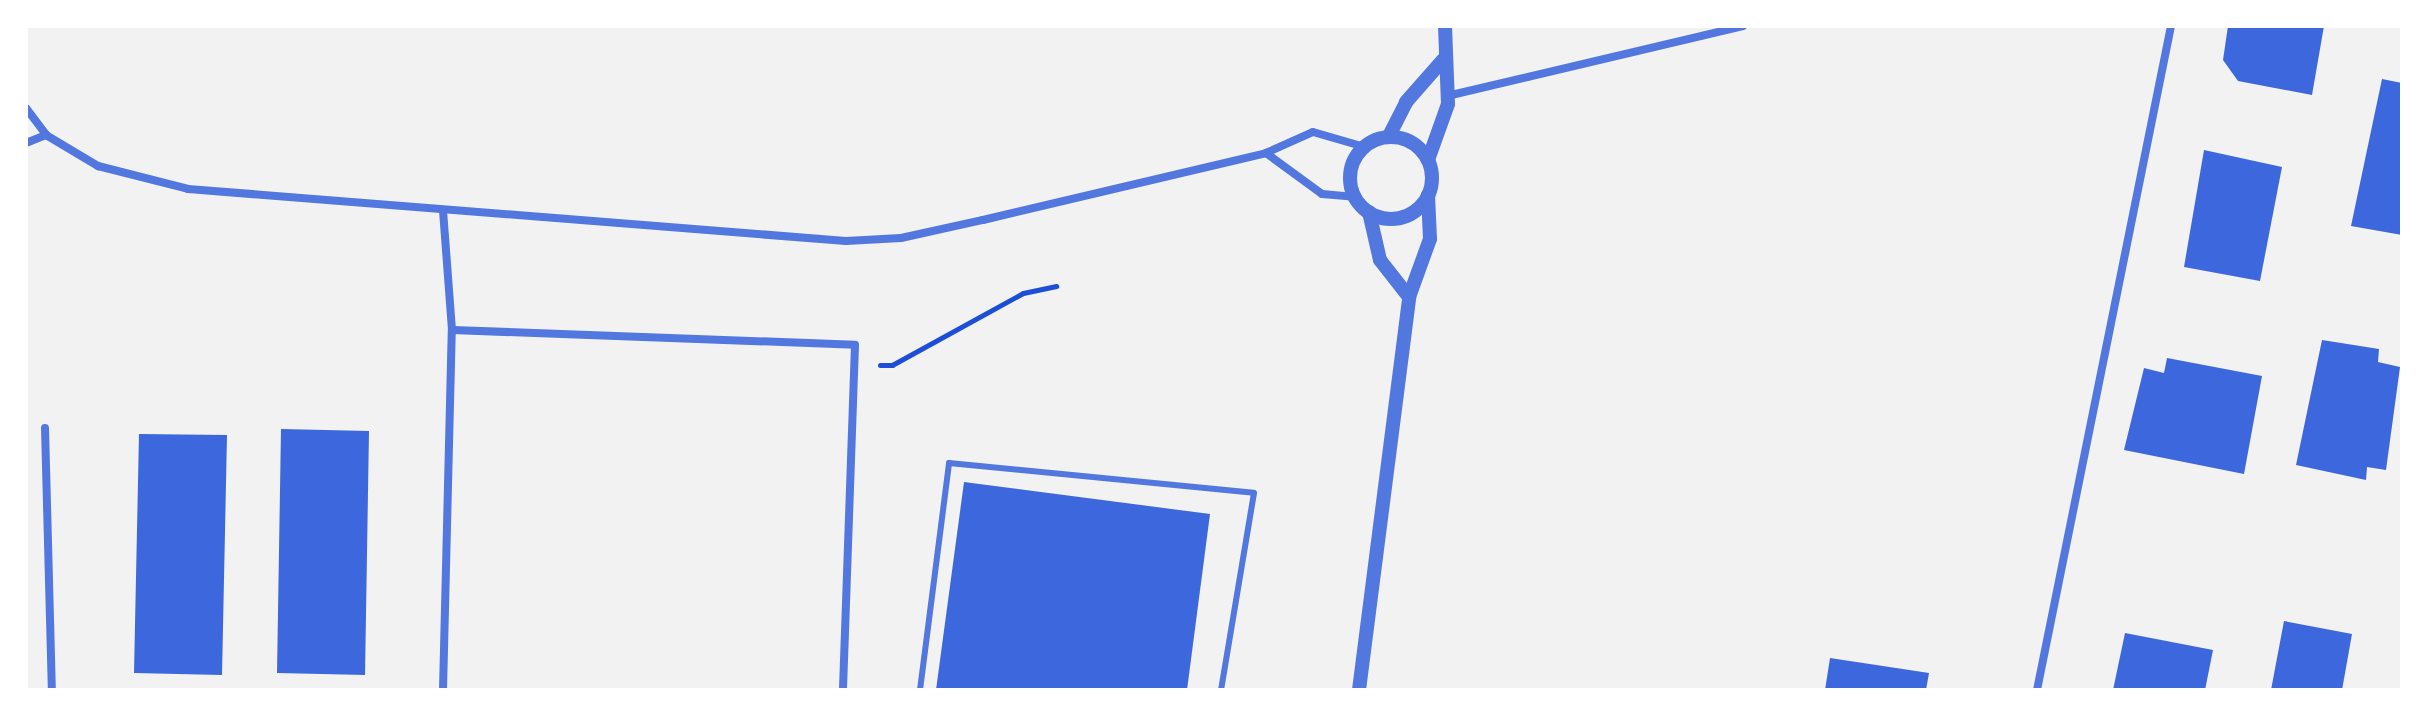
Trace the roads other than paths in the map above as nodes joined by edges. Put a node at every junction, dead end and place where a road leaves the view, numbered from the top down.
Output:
1 (1445, 26) edge
2 (1743, 26) edge
3 (2171, 26) edge
4 (1443, 60) junction
5 (1447, 96) junction
6 (26, 108) edge
7 (46, 135) junction
8 (1389, 136) junction
9 (26, 143) edge
10 (1365, 147) junction
11 (1266, 153) junction
12 (1428, 160) junction
13 (1428, 195) junction
14 (1355, 197) junction
15 (443, 211) junction
16 (1369, 212) junction
17 (1409, 297) junction
18 (452, 330) junction
19 (45, 428) dead end
20 (52, 690) edge
21 (443, 690) edge
22 (843, 690) edge
23 (920, 690) edge
24 (1221, 690) edge
25 (1359, 690) edge
26 (2037, 690) edge

1 - 4 street
2 - 5 street
3 - 26 street
4 - 5 street
4 - 8 street
5 - 12 street
6 - 7 street
7 - 9 street
7 - 15 street
8 - 10 street
8 - 12 street
10 - 11 street
10 - 14 street
11 - 14 street
11 - 15 street
12 - 13 street
13 - 16 street
13 - 17 street
14 - 16 street
15 - 18 street
16 - 17 street
17 - 25 street
18 - 21 street
18 - 22 street
19 - 20 street
23 - 24 lane

